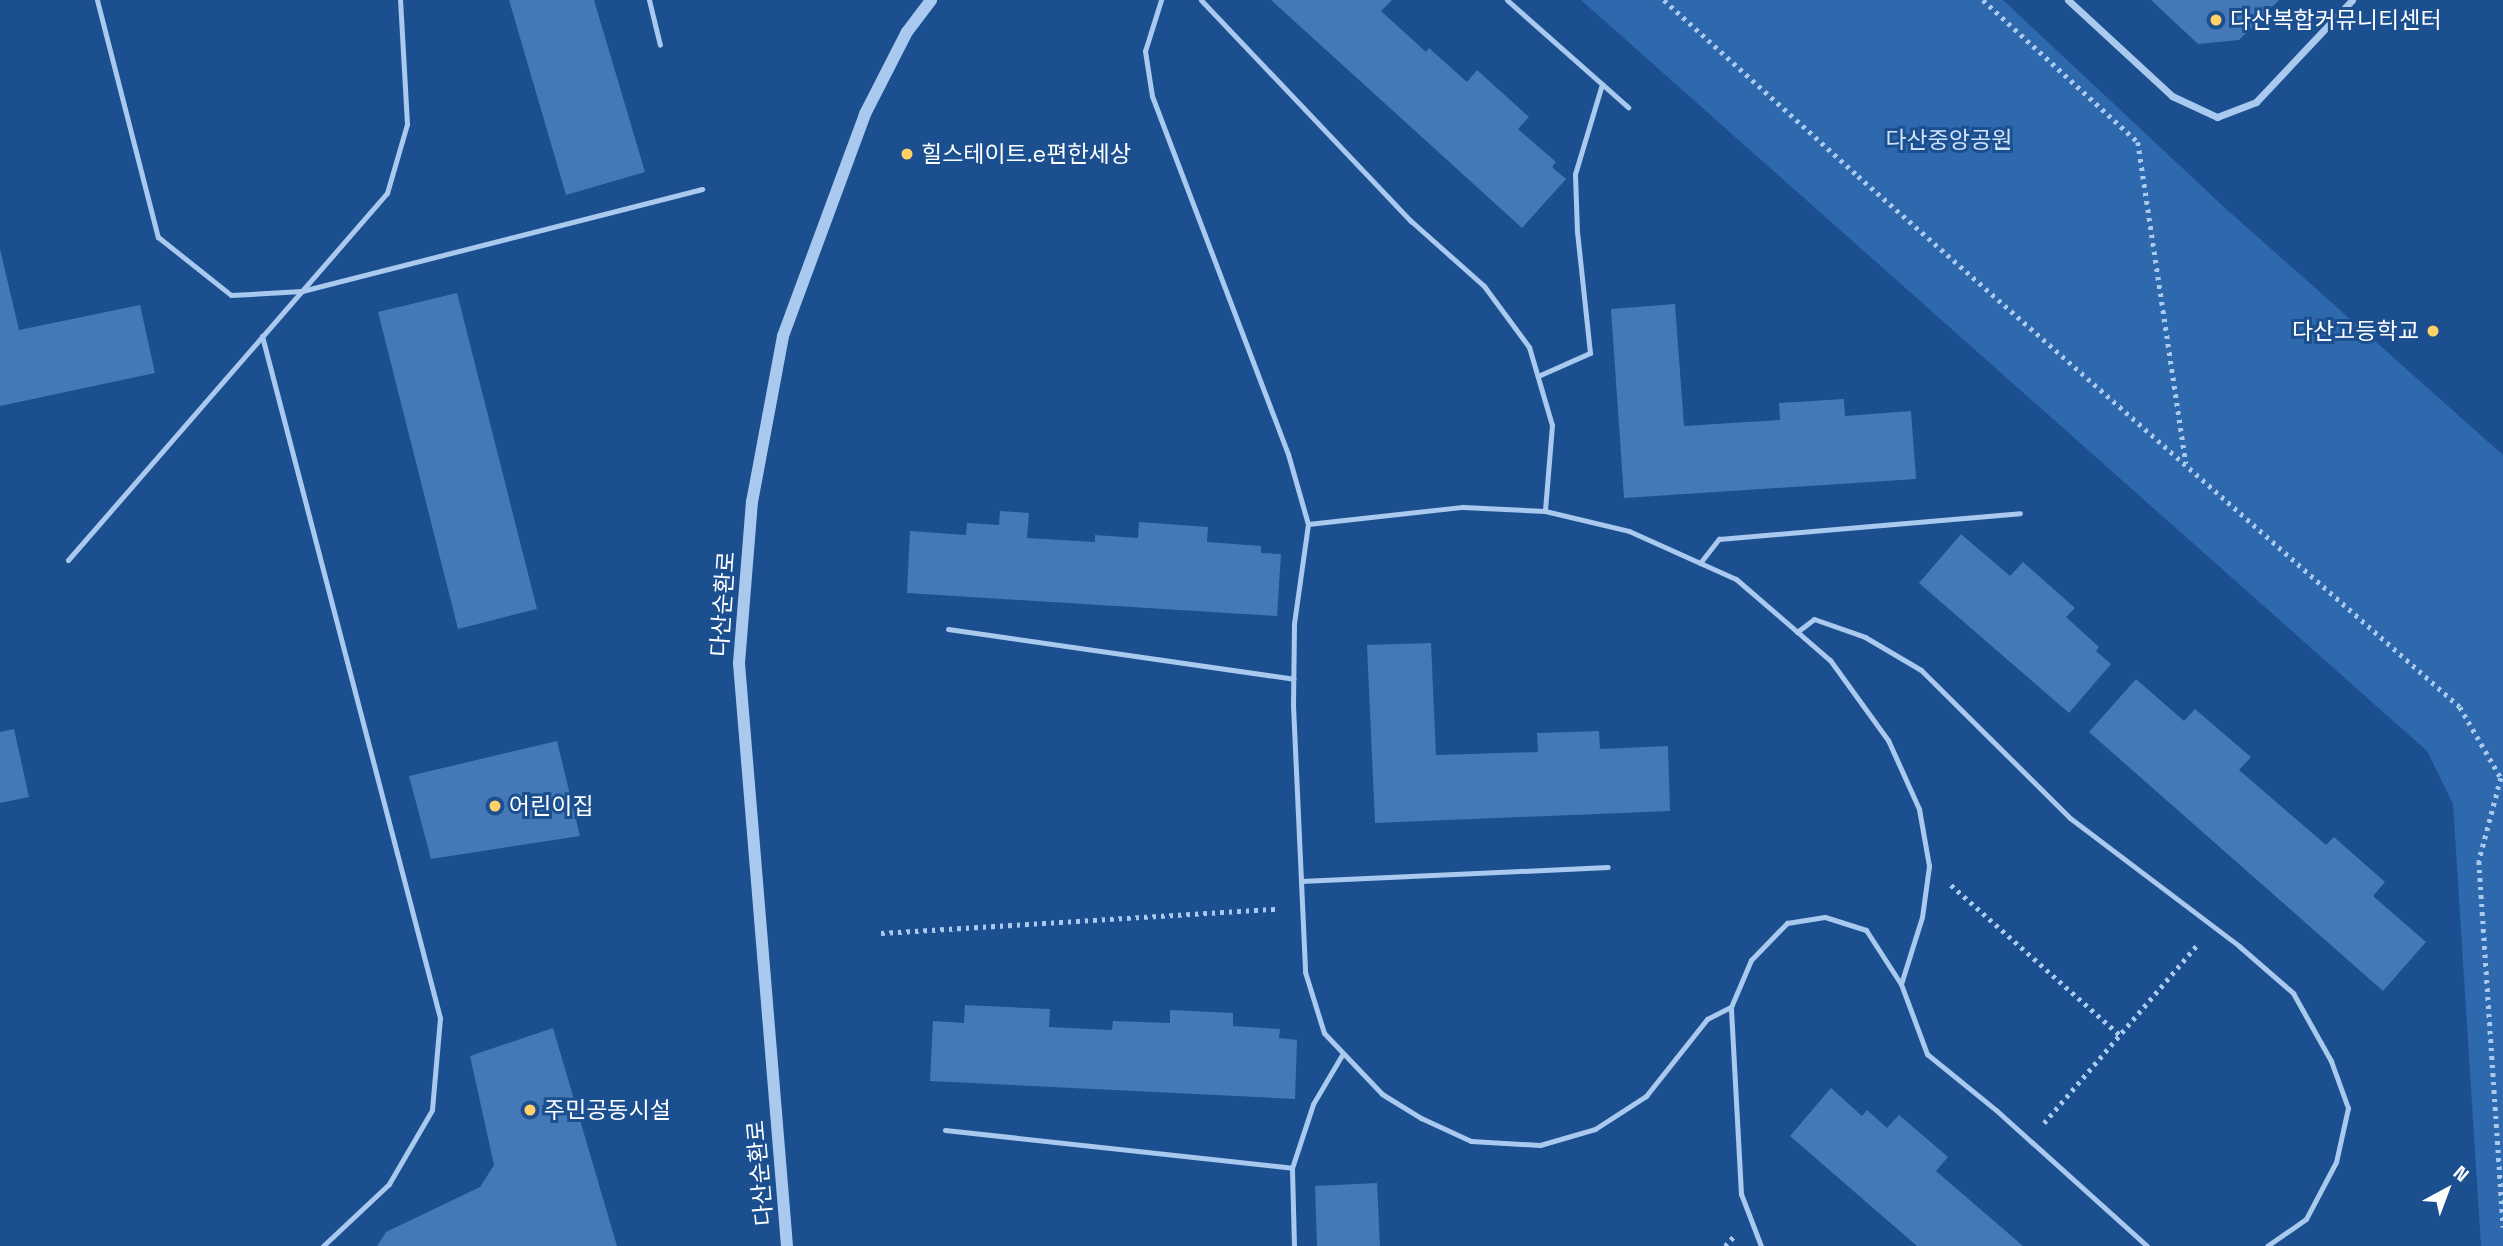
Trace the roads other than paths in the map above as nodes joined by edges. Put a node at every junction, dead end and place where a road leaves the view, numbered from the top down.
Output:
1 (97, 0) edge
2 (400, 0) edge
3 (649, 0) edge
4 (931, 0) edge
5 (1161, 0) edge
6 (1201, 0) edge
7 (1507, 0) edge
8 (2068, 0) edge
9 (2352, 0) edge
10 (660, 45) dead end
11 (1602, 84) junction
12 (1628, 107) dead end
13 (702, 189) dead end
14 (302, 291) junction
15 (262, 336) junction
16 (1538, 376) junction
17 (1545, 511) junction
18 (2020, 513) dead end
19 (1308, 524) junction
20 (68, 560) dead end
21 (1700, 563) junction
22 (948, 629) dead end
23 (1797, 632) junction
24 (1293, 679) junction
25 (1608, 867) dead end
26 (1301, 881) junction
27 (1900, 984) junction
28 (1731, 1007) junction
29 (1343, 1053) junction
30 (945, 1130) dead end
31 (1292, 1167) junction
32 (323, 1246) edge
33 (787, 1246) edge
34 (1294, 1246) edge
35 (1761, 1246) edge
36 (2147, 1246) edge
37 (2267, 1246) edge

1 - 14 lane
2 - 14 lane
3 - 10 lane
4 - 33 street, 다산순환로
5 - 19 lane
6 - 16 lane
7 - 11 lane
8 - 9 street
11 - 12 lane
11 - 16 lane
13 - 14 lane
14 - 15 lane
15 - 20 lane
15 - 32 lane
16 - 17 lane
17 - 19 lane
17 - 21 lane
18 - 21 lane
19 - 24 lane
21 - 23 lane
22 - 24 lane
23 - 27 lane
23 - 37 lane
24 - 26 lane
25 - 26 lane
26 - 29 lane
27 - 28 lane
27 - 36 lane
28 - 29 lane
28 - 35 lane
29 - 31 lane
30 - 31 lane
31 - 34 lane

